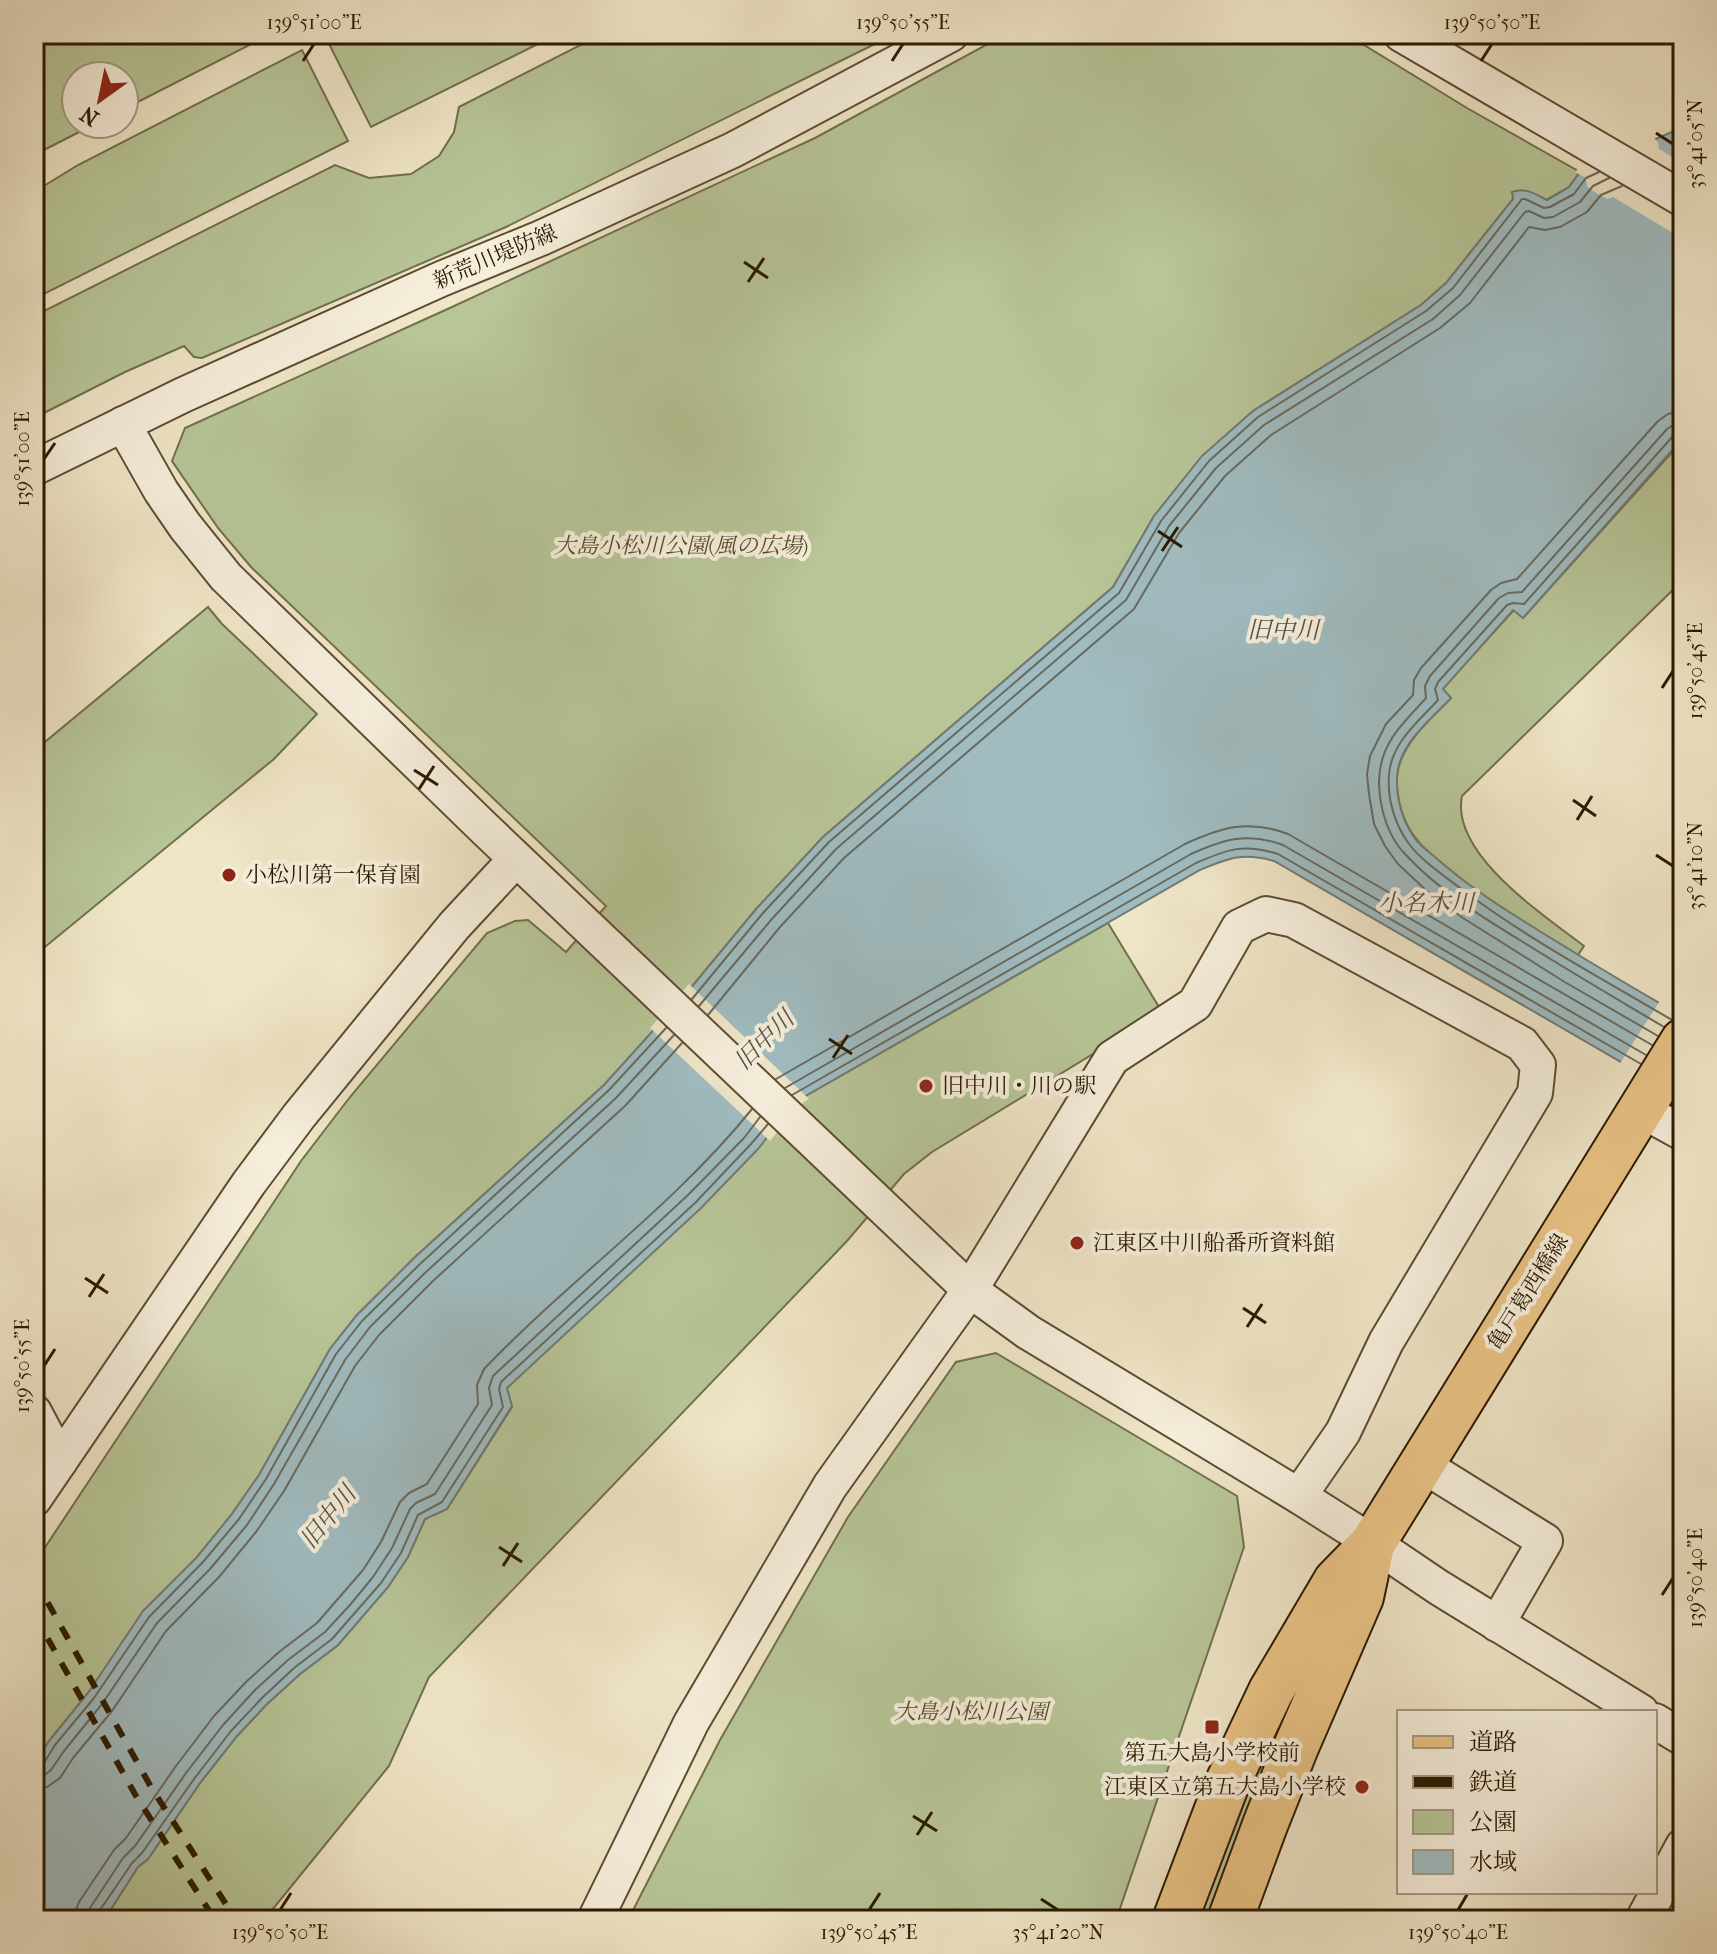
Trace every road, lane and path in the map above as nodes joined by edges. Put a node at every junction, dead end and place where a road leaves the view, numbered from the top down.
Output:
1 (951, 34) edge
2 (1401, 34) edge
3 (1683, 199) edge
4 (123, 424) junction
5 (34, 468) edge
6 (516, 859) junction
7 (1683, 1041) edge
8 (1644, 1105) junction
9 (1683, 1133) edge
10 (970, 1290) junction
11 (34, 1412) edge
12 (60, 1461) junction
13 (1421, 1464) junction
14 (1299, 1496) junction
15 (34, 1499) edge
16 (1373, 1543) junction
17 (1497, 1624) junction
18 (1638, 1710) edge
19 (1657, 1722) edge
20 (1683, 1738) edge
21 (1683, 1846) edge
22 (1240, 1916) edge
23 (1176, 1919) edge
24 (595, 1920) edge
25 (1643, 1920) edge

1 - 4 street, 新荒川堤防線
2 - 3 street
4 - 5 street, 新荒川堤防線
4 - 6 street
6 - 10 street
6 - 12 street
7 - 8 main road, 亀戸葛西橋線
8 - 9 street
8 - 13 main road, 亀戸葛西橋線
10 - 14 street
10 - 14 street
10 - 24 street
11 - 12 street
12 - 15 street
13 - 16 main road, 亀戸葛西橋線
13 - 17 street
14 - 16 street
16 - 17 street
16 - 22 main road, 亀戸葛西橋線
16 - 23 main road, 亀戸葛西橋線
17 - 18 street
19 - 20 street
21 - 25 street

